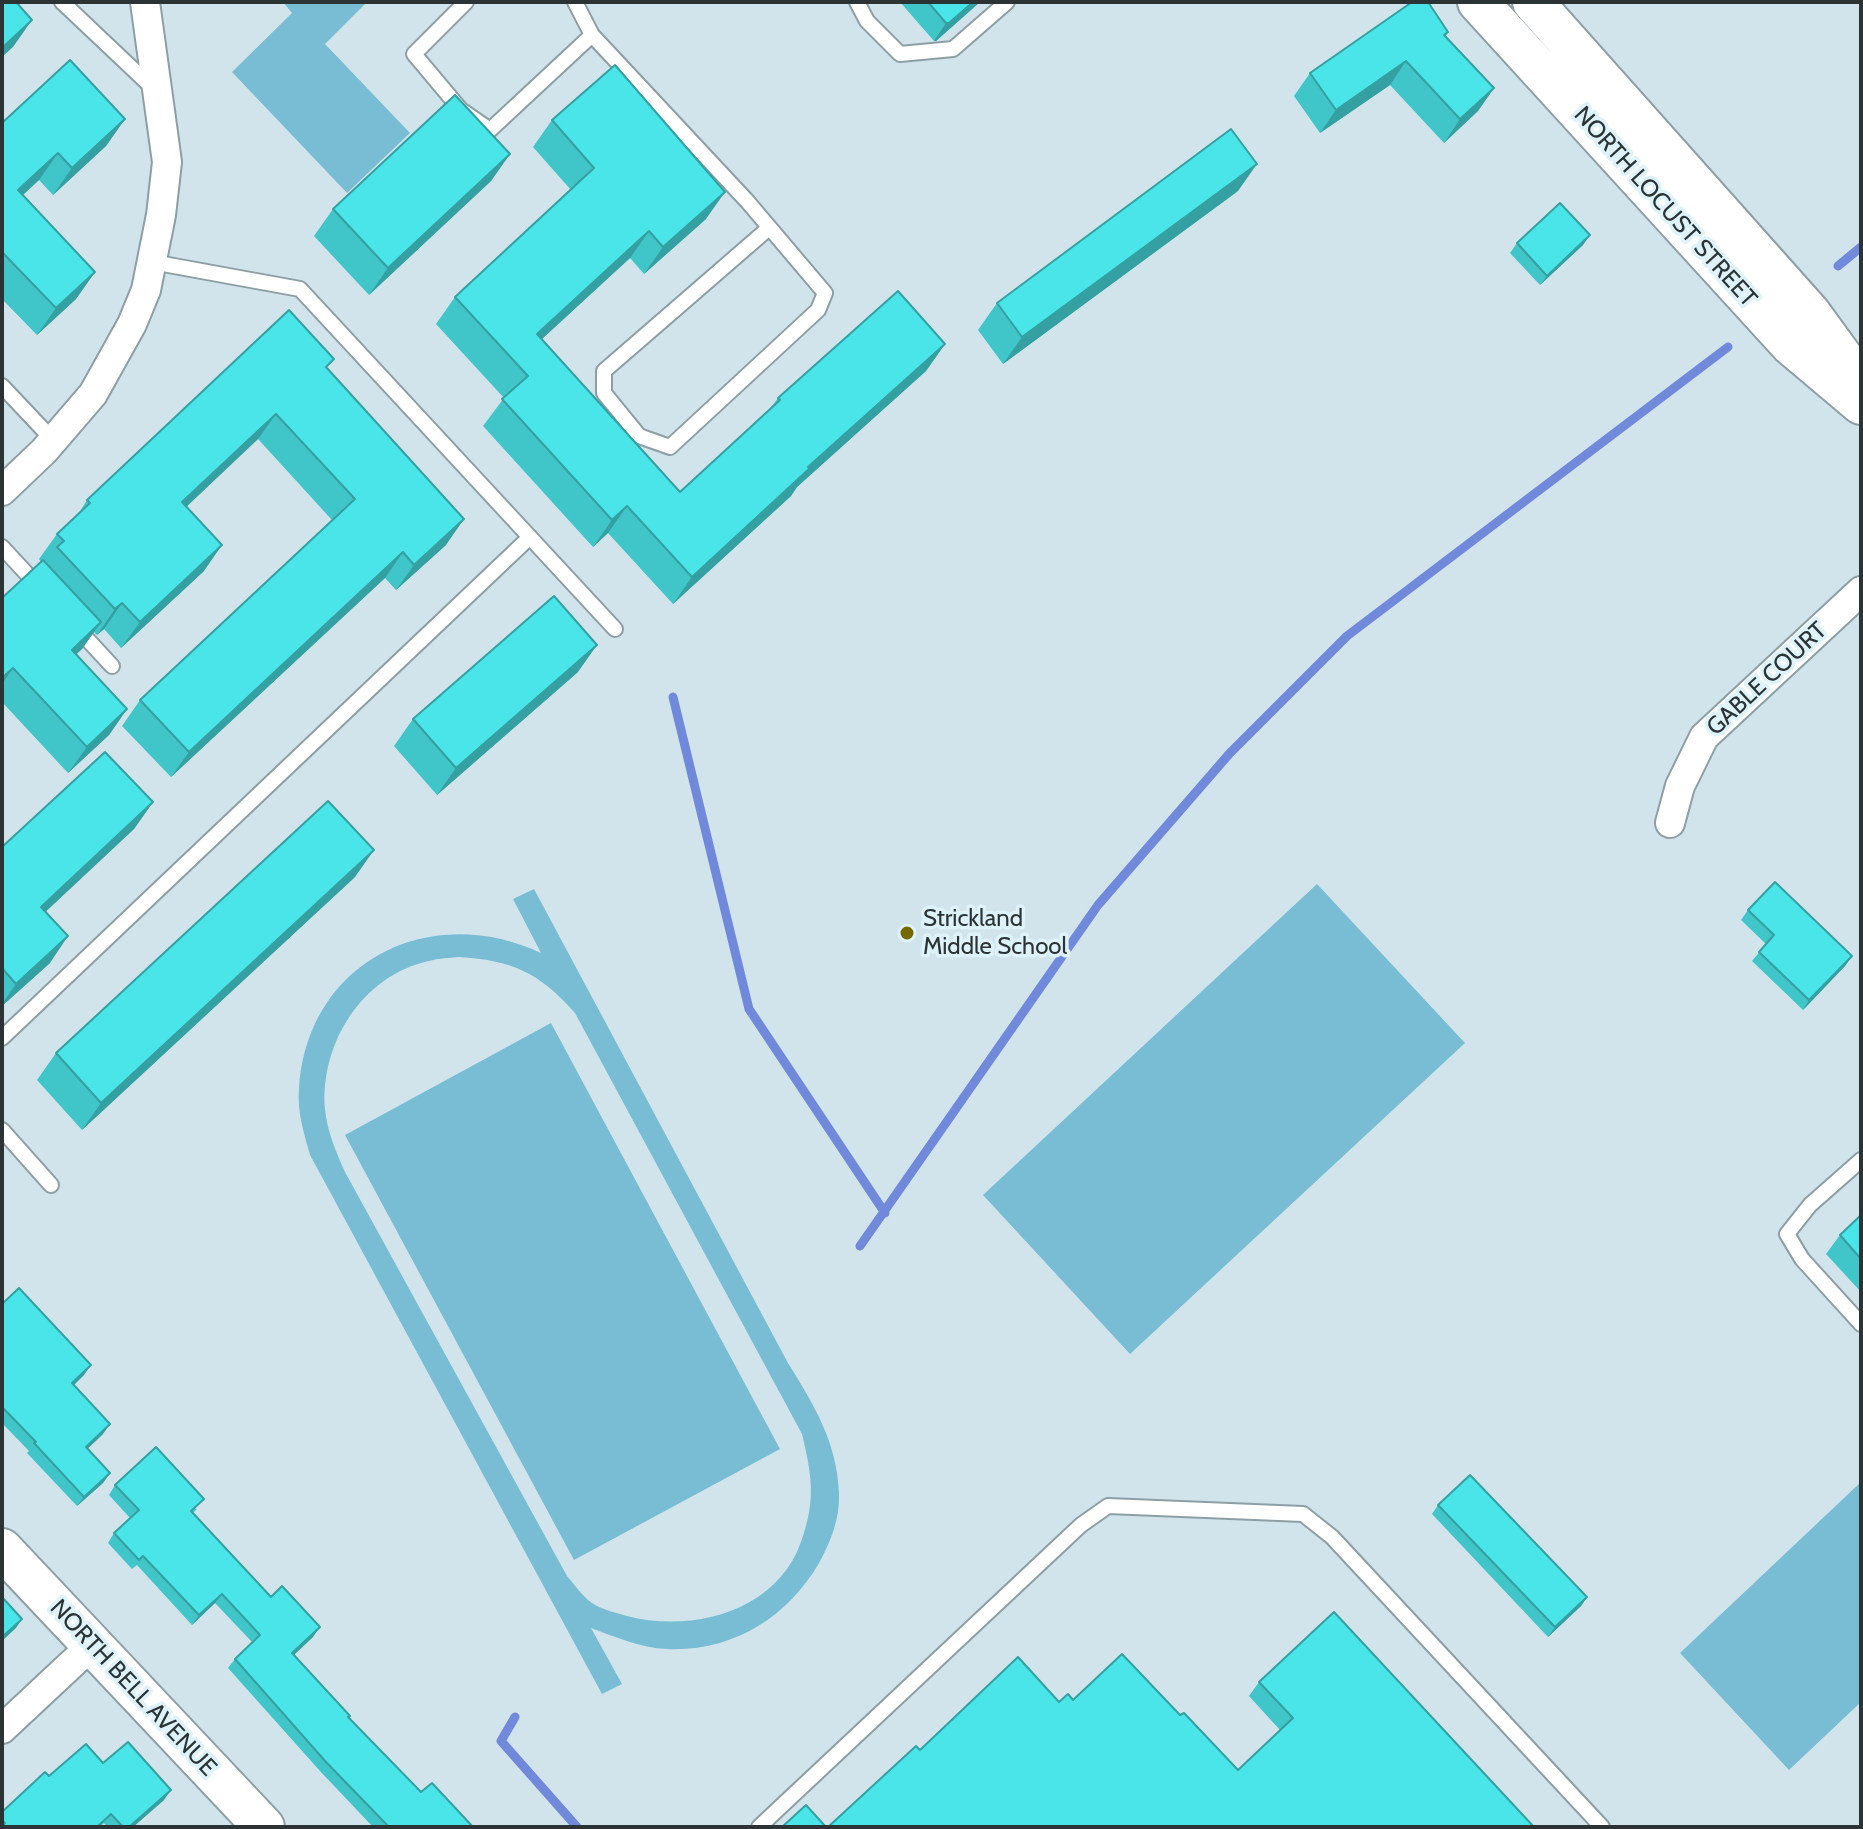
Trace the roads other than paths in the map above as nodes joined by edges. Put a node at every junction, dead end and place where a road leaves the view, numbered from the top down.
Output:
1 (62, 2) edge
2 (145, 2) edge
3 (466, 2) edge
4 (575, 2) edge
5 (857, 2) edge
6 (1007, 2) edge
7 (1478, 2) edge
8 (1533, 2) edge
9 (592, 35) junction
10 (157, 92) junction
11 (769, 228) junction
12 (152, 262) junction
13 (1861, 383) edge
14 (2, 386) edge
15 (1861, 404) edge
16 (53, 440) junction
17 (5, 482) edge
18 (530, 537) junction
19 (2, 547) edge
20 (1861, 591) edge
21 (615, 629) dead end
22 (112, 666) dead end
23 (1670, 823) dead end
24 (2, 1038) edge
25 (2, 1130) edge
26 (1860, 1162) edge
27 (51, 1185) dead end
28 (1861, 1324) edge
29 (2, 1549) edge
30 (92, 1645) junction
31 (2, 1729) edge
32 (264, 1827) edge
33 (759, 1827) edge
34 (1602, 1827) edge

1 - 10 lane
2 - 10 street
3 - 9 lane
4 - 9 lane
5 - 6 lane
7 - 15 main road, NORTH LOCUST STREET
8 - 13 main road
9 - 11 lane
10 - 12 street
11 - 11 lane
12 - 16 street
12 - 18 lane
14 - 16 lane
16 - 17 street
18 - 21 lane
18 - 24 lane
19 - 22 lane
20 - 23 street, GABLE COURT
25 - 27 lane
26 - 28 lane
29 - 30 main road, NORTH BELL AVENUE
30 - 31 street
30 - 32 main road, NORTH BELL AVENUE
33 - 34 lane

